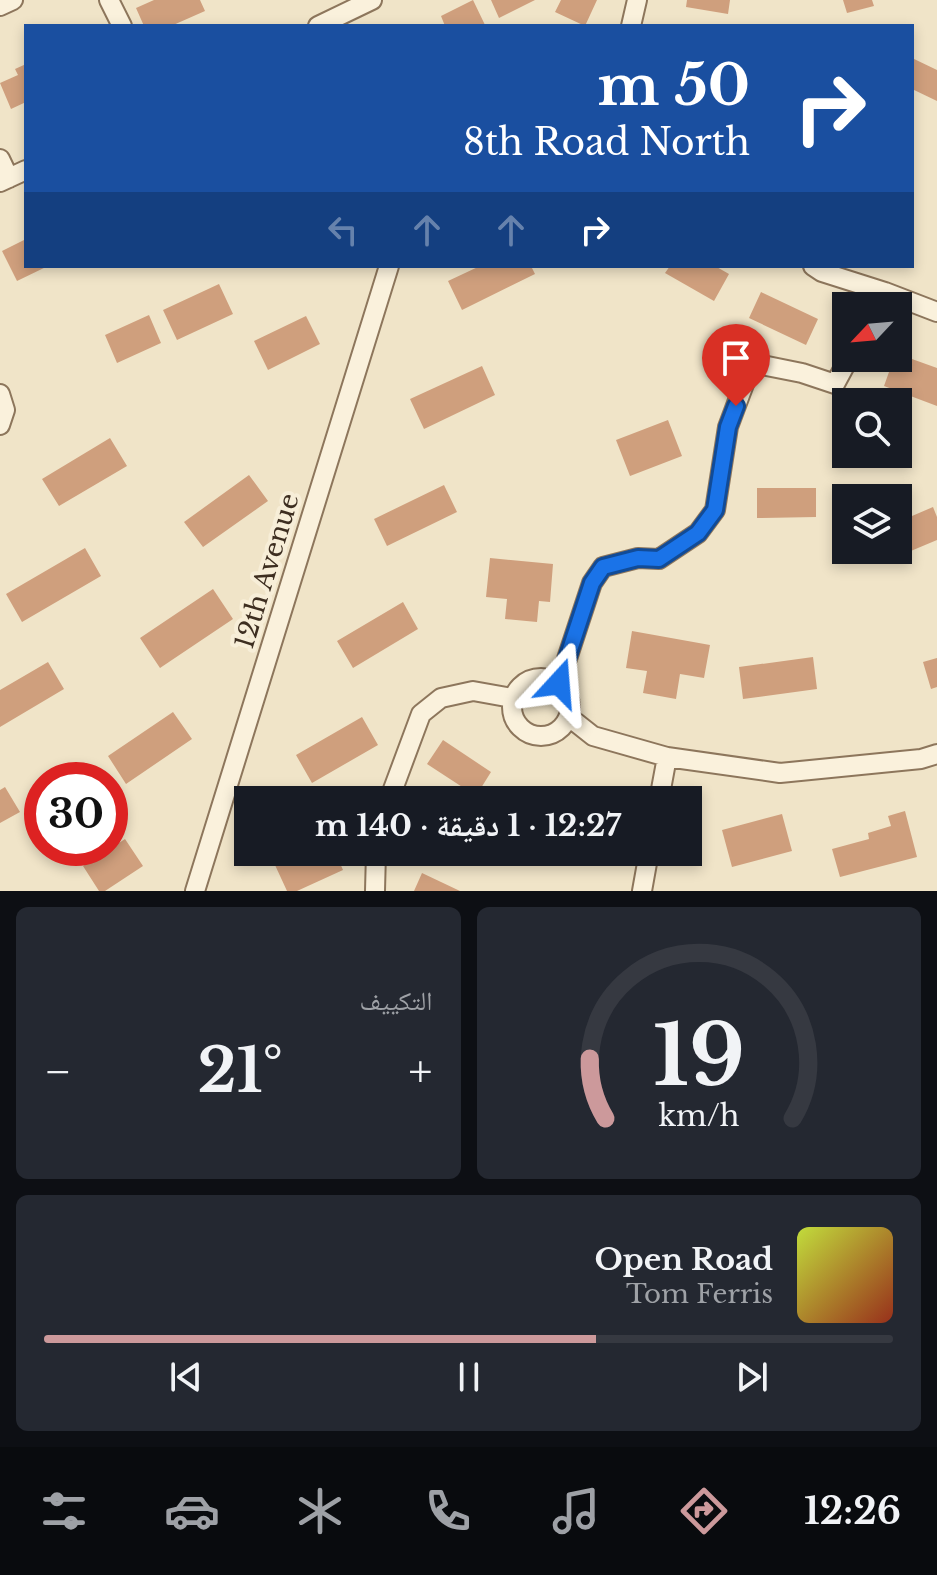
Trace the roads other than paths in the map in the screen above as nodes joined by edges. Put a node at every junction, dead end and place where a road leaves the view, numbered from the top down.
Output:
1 (13, 0) edge
2 (109, 0) edge
3 (372, 0) edge
4 (637, 0) edge
5 (0, 6) edge
6 (343, 6) edge
7 (121, 24) edge
8 (320, 24) edge
9 (631, 24) edge
10 (0, 159) edge
11 (12, 177) edge
12 (388, 268) edge
13 (816, 268) edge
14 (866, 292) edge
15 (912, 306) edge
16 (937, 312) edge
17 (841, 372) edge
18 (0, 394) edge
19 (0, 425) edge
20 (559, 683) junction
21 (512, 698) junction
22 (569, 717) junction
23 (937, 754) edge
24 (667, 757) junction
25 (394, 786) edge
26 (662, 786) edge
27 (376, 866) edge
28 (646, 866) edge
29 (195, 891) edge
30 (375, 891) edge
31 (642, 891) edge

1 - 5 street
2 - 7 street
3 - 6 street
4 - 9 street
6 - 8 street
10 - 11 street
12 - 29 street, 12th Avenue
13 - 14 street
15 - 16 street
17 - 20 street
18 - 19 street
20 - 21 street
20 - 22 street
21 - 22 street
21 - 25 street
22 - 24 street
23 - 24 street
24 - 26 street
27 - 30 street
28 - 31 street

